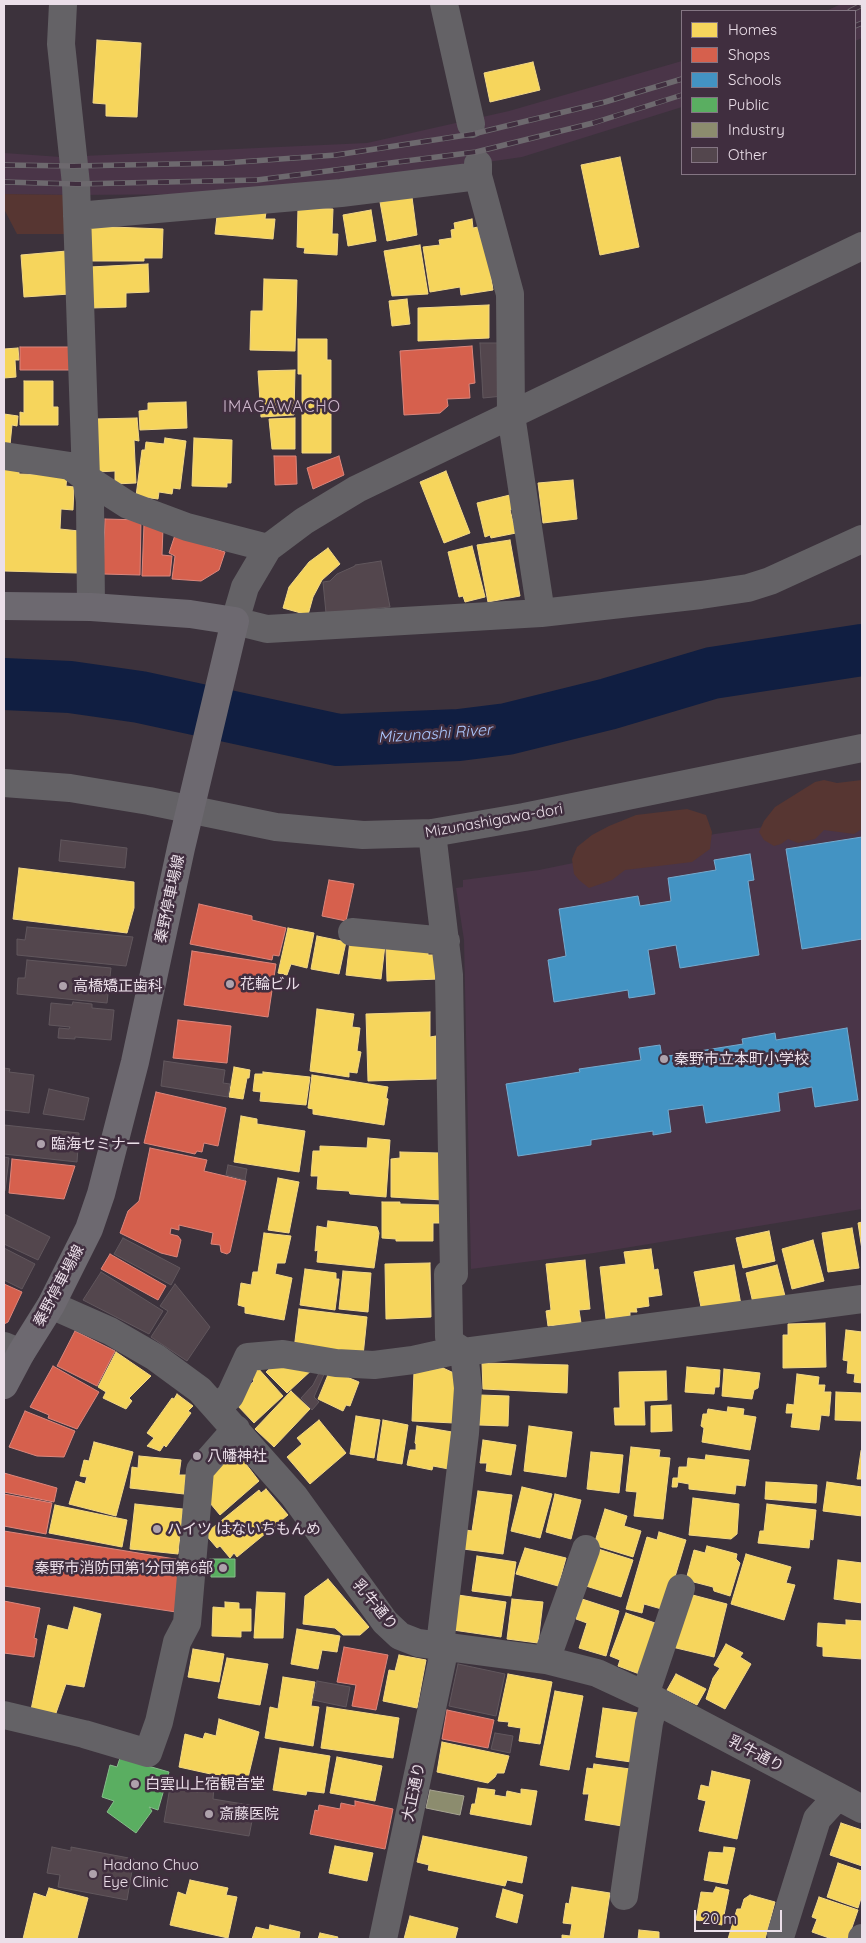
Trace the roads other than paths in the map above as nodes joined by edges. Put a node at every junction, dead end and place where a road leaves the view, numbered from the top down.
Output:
1 (63, 4) edge
2 (444, 4) edge
3 (471, 124) dead end
4 (76, 216) junction
5 (862, 246) edge
6 (511, 415) junction
7 (4, 456) edge
8 (86, 478) junction
9 (862, 539) edge
10 (268, 548) junction
11 (4, 606) edge
12 (91, 607) junction
13 (541, 613) junction
14 (233, 631) junction
15 (862, 748) edge
16 (4, 783) edge
17 (193, 798) junction
18 (432, 833) junction
19 (352, 932) dead end
20 (446, 941) junction
21 (862, 1299) edge
22 (51, 1305) junction
23 (12, 1350) edge
24 (461, 1351) junction
25 (4, 1385) edge
26 (217, 1407) junction
27 (236, 1429) junction
28 (586, 1549) dead end
29 (681, 1588) dead end
30 (440, 1645) junction
31 (546, 1660) junction
32 (650, 1698) junction
33 (4, 1716) edge
34 (837, 1797) junction
35 (862, 1809) edge
36 (624, 1896) dead end
37 (781, 1934) dead end
38 (383, 1939) edge

1 - 4 street
2 - 3 street
4 - 6 street
4 - 8 street
5 - 6 street
6 - 10 street
6 - 13 street
7 - 8 street
8 - 10 street
8 - 12 street
9 - 13 street
10 - 14 street
11 - 12 main road
12 - 14 main road
13 - 14 street
14 - 17 main road, 秦野停車場線
15 - 18 street, Mizunashigawa-dori
16 - 17 street, Mizunashigawa-dori
17 - 18 street, Mizunashigawa-dori
17 - 22 main road, 秦野停車場線
18 - 20 street
19 - 20 street
20 - 24 street, 大正通り
21 - 24 street
22 - 23 main road, 秦野停車場線
22 - 26 street, 乳牛通り
23 - 25 main road, 秦野停車場線
24 - 26 street
24 - 30 street, 大正通り
26 - 27 street, 乳牛通り
27 - 30 street, 乳牛通り
27 - 33 street
28 - 31 street
29 - 32 street
30 - 31 street, 乳牛通り
30 - 38 street, 大正通り
31 - 32 street, 乳牛通り
32 - 34 street, 乳牛通り
32 - 36 street
34 - 35 street, 乳牛通り
34 - 37 street

